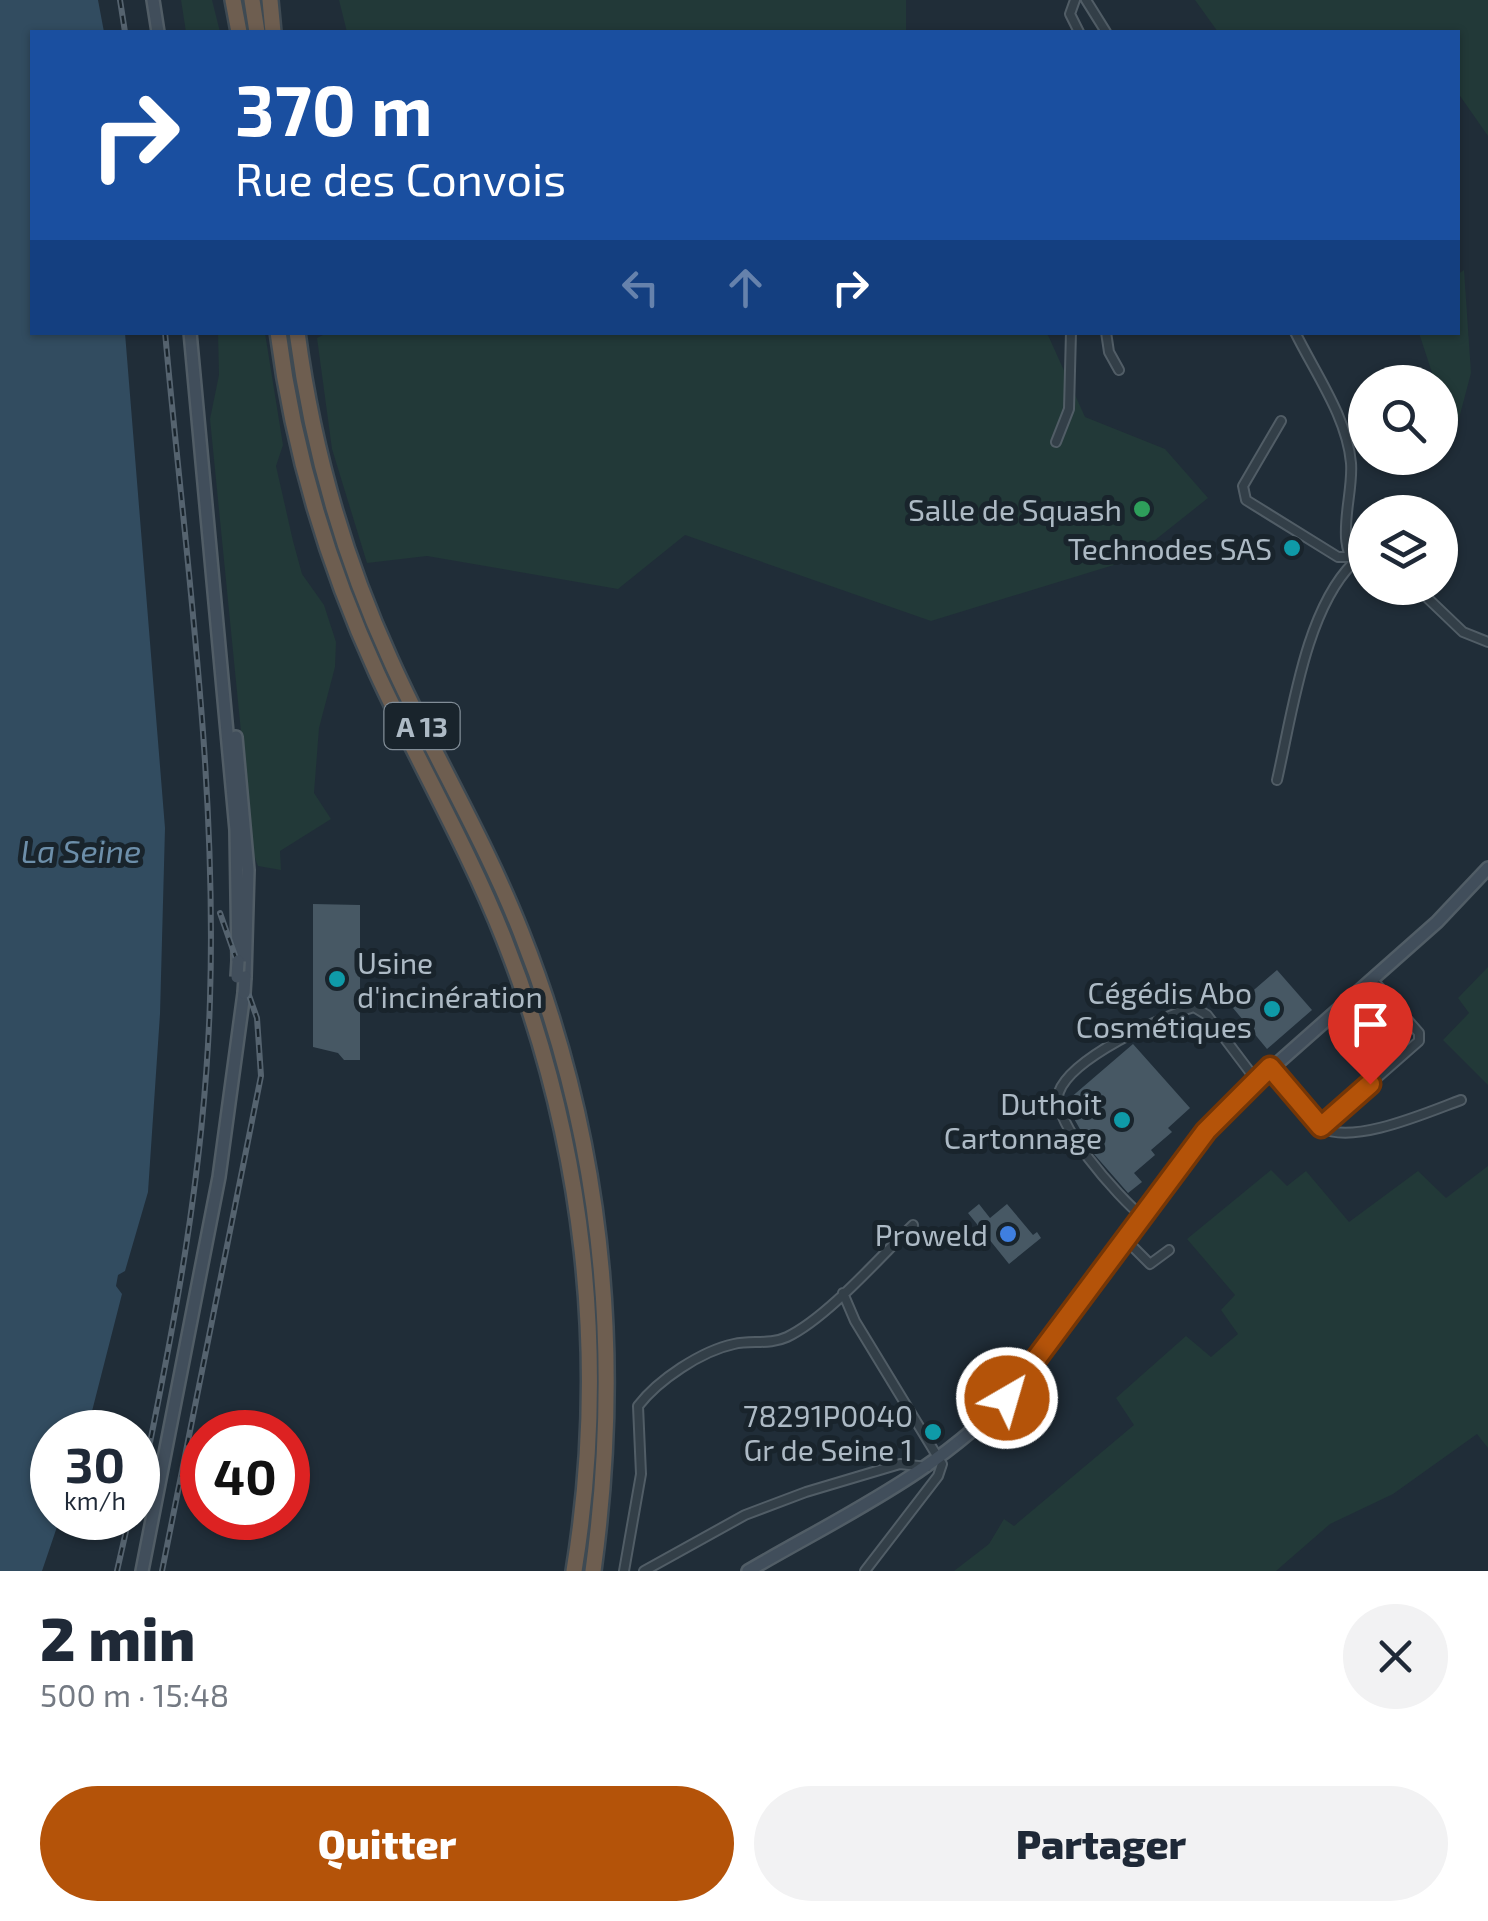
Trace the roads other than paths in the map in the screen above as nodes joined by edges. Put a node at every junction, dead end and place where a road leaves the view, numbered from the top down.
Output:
1 (153, 0) edge
2 (233, 0) edge
3 (252, 0) edge
4 (270, 0) edge
5 (1075, 0) edge
6 (1086, 0) edge
7 (158, 30) edge
8 (239, 30) edge
9 (257, 30) edge
10 (273, 30) edge
11 (1078, 30) edge
12 (1105, 30) edge
13 (190, 335) edge
14 (278, 335) edge
15 (298, 335) edge
16 (1071, 335) edge
17 (1106, 335) edge
18 (1296, 335) edge
19 (1119, 370) dead end
20 (1281, 421) dead end
21 (1056, 442) dead end
22 (1350, 495) edge
23 (1348, 559) edge
24 (1348, 564) edge
25 (1435, 605) edge
26 (1488, 642) edge
27 (221, 645) junction
28 (1277, 780) dead end
29 (1488, 868) edge
30 (241, 977) junction
31 (1372, 979) junction
32 (238, 1034) junction
33 (1270, 1067) junction
34 (1256, 1080) junction
35 (1460, 1100) dead end
36 (1321, 1127) junction
37 (1142, 1216) junction
38 (913, 1225) dead end
39 (1126, 1240) junction
40 (1169, 1250) dead end
41 (843, 1293) junction
42 (938, 1459) junction
43 (926, 1467) junction
44 (625, 1568) edge
45 (142, 1571) edge
46 (574, 1571) edge
47 (592, 1571) edge
48 (644, 1571) edge
49 (748, 1571) edge
50 (864, 1571) edge

1 - 7 main road
2 - 8 highway
3 - 9 highway
4 - 10 highway
5 - 11 street
6 - 12 street
13 - 27 main road
14 - 46 highway, A 13
15 - 47 highway, A 13
16 - 21 street
17 - 19 street
18 - 22 street
20 - 23 street
24 - 28 street
25 - 26 street
27 - 30 main road, bridge
27 - 30 main road
29 - 31 main road
30 - 32 main road
30 - 32 main road, bridge
31 - 33 main road
31 - 36 street
32 - 45 main road
33 - 34 main road
33 - 36 street
34 - 37 main road
34 - 37 street
35 - 36 street
37 - 39 main road
38 - 41 street
39 - 40 street
39 - 42 main road
41 - 42 street
41 - 44 street
42 - 43 main road
42 - 50 street
43 - 48 street
43 - 49 main road

